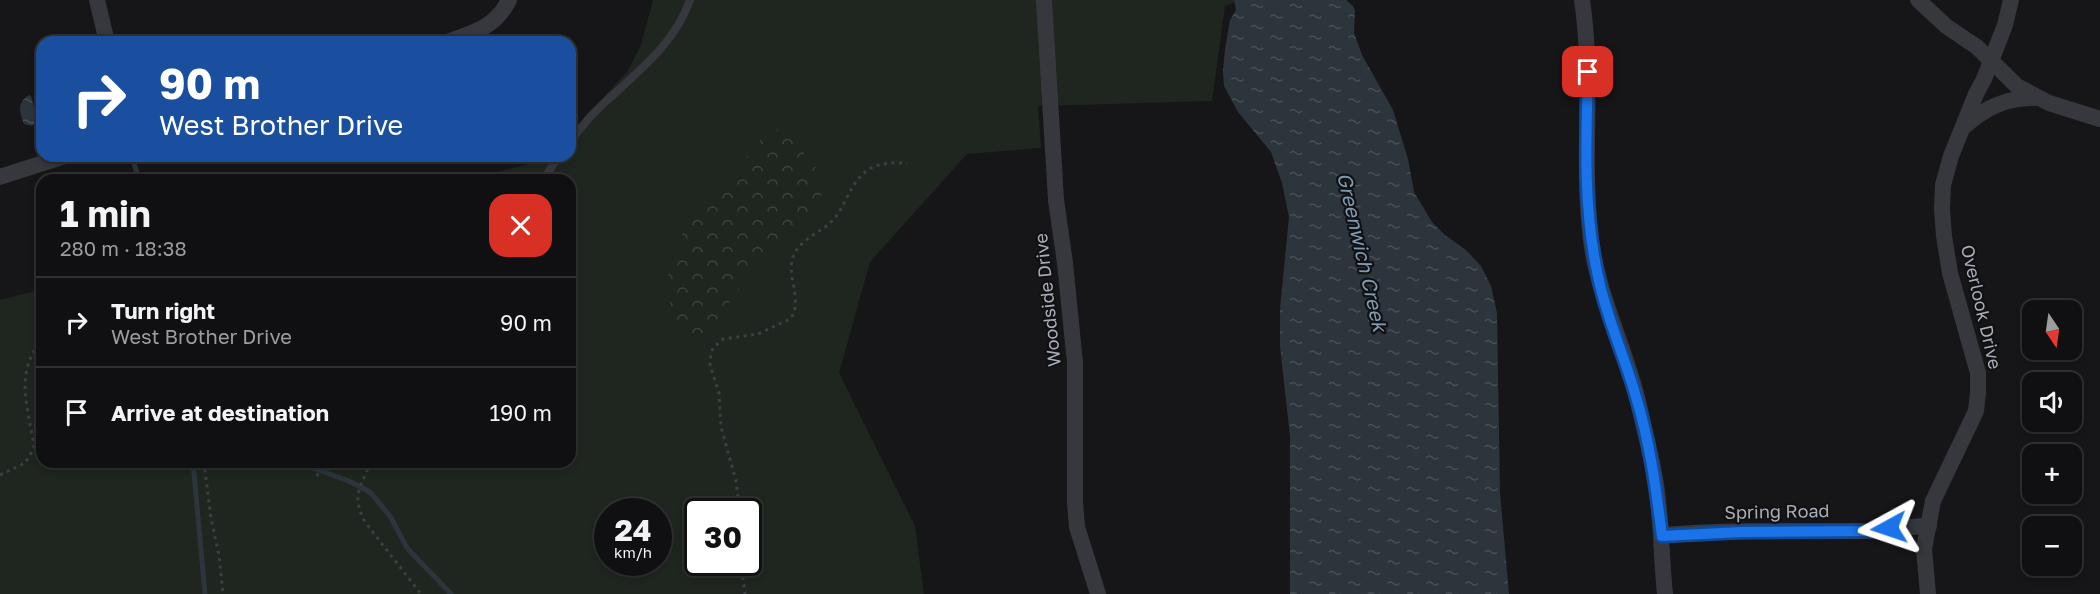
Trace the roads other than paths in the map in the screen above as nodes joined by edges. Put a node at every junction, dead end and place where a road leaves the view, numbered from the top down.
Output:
1 (97, 0) edge
2 (509, 0) edge
3 (690, 0) edge
4 (1044, 0) edge
5 (1582, 0) edge
6 (1918, 0) edge
7 (2011, 0) edge
8 (106, 36) edge
9 (467, 36) edge
10 (1991, 61) junction
11 (2035, 98) junction
12 (2100, 119) edge
13 (1961, 130) junction
14 (576, 134) edge
15 (46, 162) edge
16 (0, 177) edge
17 (1929, 526) junction
18 (1662, 536) junction
19 (1098, 594) edge
20 (1665, 594) edge
21 (1928, 594) edge

1 - 8 street
2 - 9 street
3 - 14 lane
4 - 19 street, Woodside Drive
5 - 18 street
6 - 10 street
7 - 10 street, Overlook Drive
10 - 11 street
10 - 13 street, Overlook Drive
11 - 12 street
11 - 13 street
13 - 17 street, Overlook Drive
15 - 16 street
17 - 18 street, Spring Road
17 - 21 street, Overlook Drive
18 - 20 street

